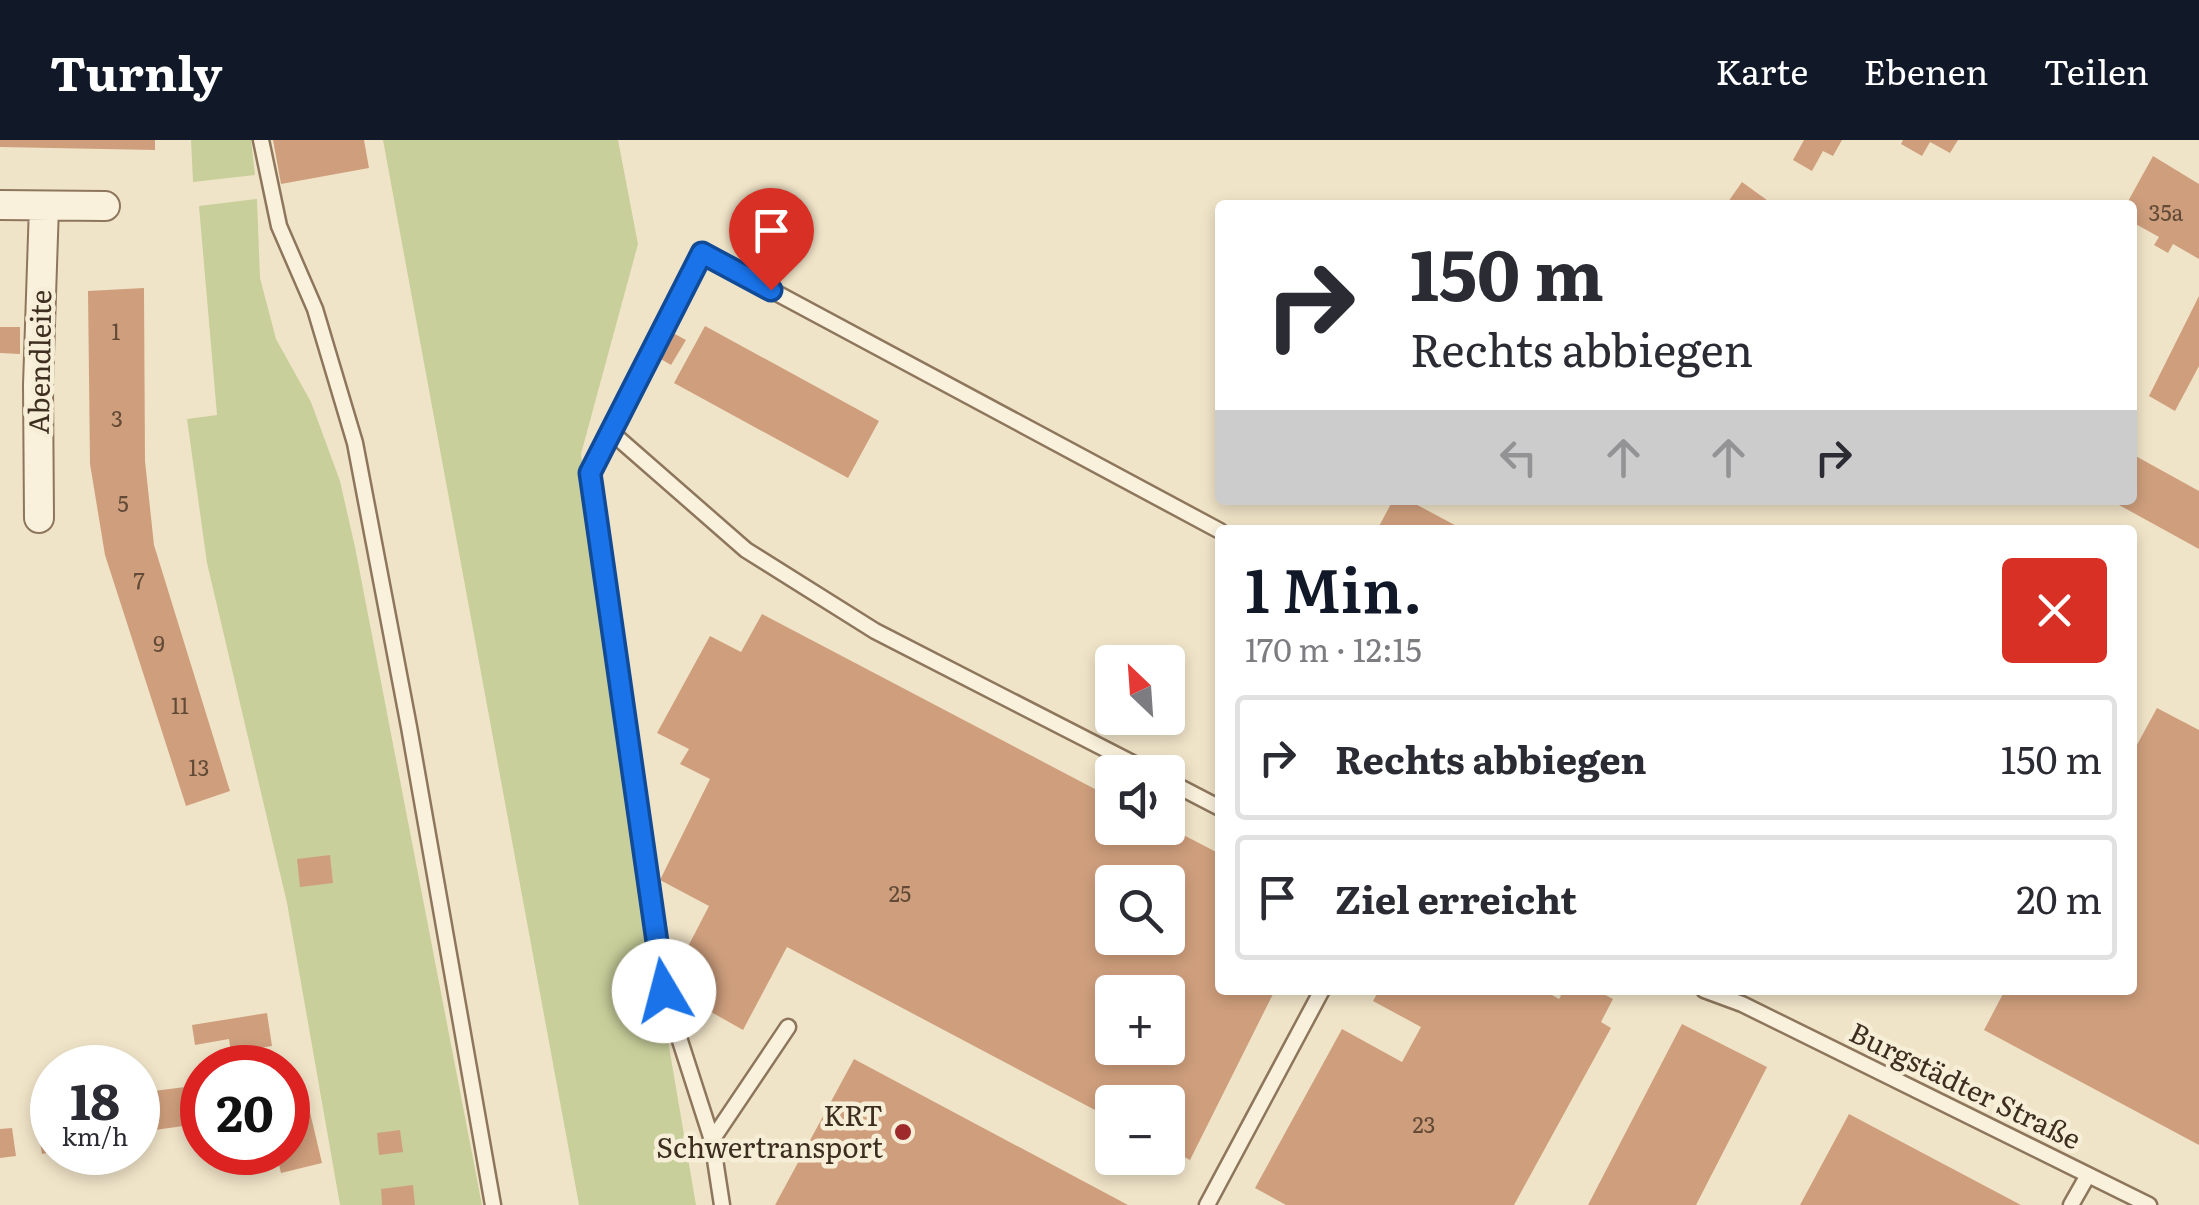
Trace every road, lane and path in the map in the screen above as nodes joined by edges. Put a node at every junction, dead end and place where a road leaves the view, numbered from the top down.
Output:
1 (262, 140) edge
2 (0, 205) edge
3 (44, 206) junction
4 (105, 206) dead end
5 (611, 432) junction
6 (39, 518) dead end
7 (1215, 528) edge
8 (1117, 755) edge
9 (1185, 790) edge
10 (1215, 805) edge
11 (1319, 995) edge
12 (1718, 995) edge
13 (788, 1027) dead end
14 (712, 1140) junction
15 (2088, 1175) junction
16 (493, 1205) edge
17 (722, 1205) edge
18 (1208, 1205) edge
19 (2070, 1205) edge
20 (2149, 1205) edge

1 - 16 lane
2 - 3 street
3 - 4 street
3 - 6 street, Abendleite
5 - 7 lane
5 - 8 lane
5 - 14 lane
9 - 10 lane
11 - 18 lane
12 - 15 lane, Burgstädter Straße
13 - 14 lane
14 - 17 lane
15 - 19 lane
15 - 20 lane, Burgstädter Straße

